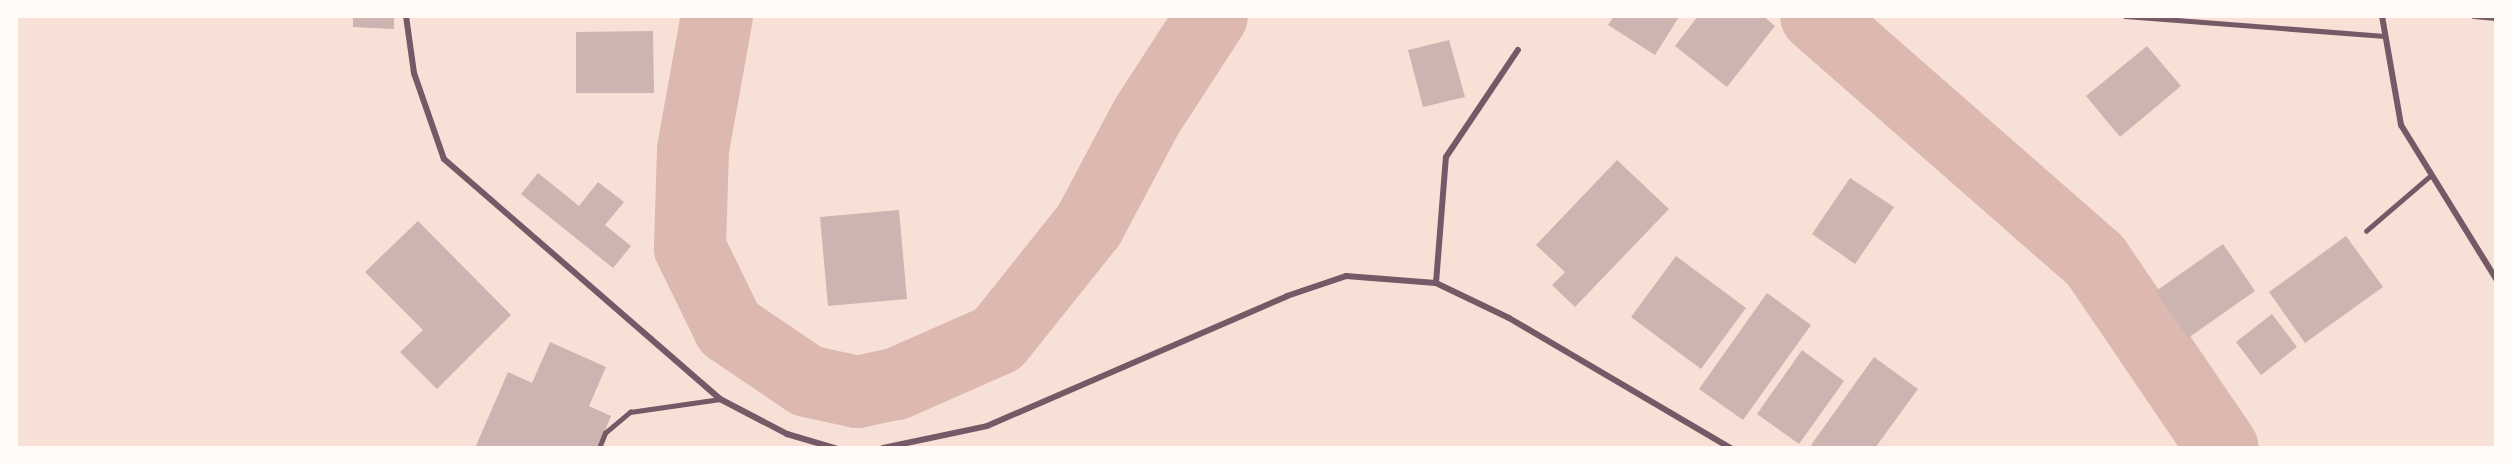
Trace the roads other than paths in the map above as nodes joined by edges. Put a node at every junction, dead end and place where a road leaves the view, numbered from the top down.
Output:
1 (406, 16) edge
2 (2125, 16) edge
3 (2382, 16) edge
4 (2474, 17) edge
5 (2496, 18) edge
6 (2384, 36) junction
7 (1518, 50) dead end
8 (2430, 176) junction
9 (2366, 231) dead end
10 (2496, 279) edge
11 (1436, 283) junction
12 (720, 399) junction
13 (599, 447) edge
14 (835, 447) edge
15 (883, 447) edge
16 (1731, 447) edge

1 - 12 street
2 - 6 lane
3 - 6 street
4 - 5 street
6 - 8 street
7 - 11 street
8 - 9 lane
8 - 10 street
11 - 15 street
11 - 16 street
12 - 13 lane
12 - 14 street

